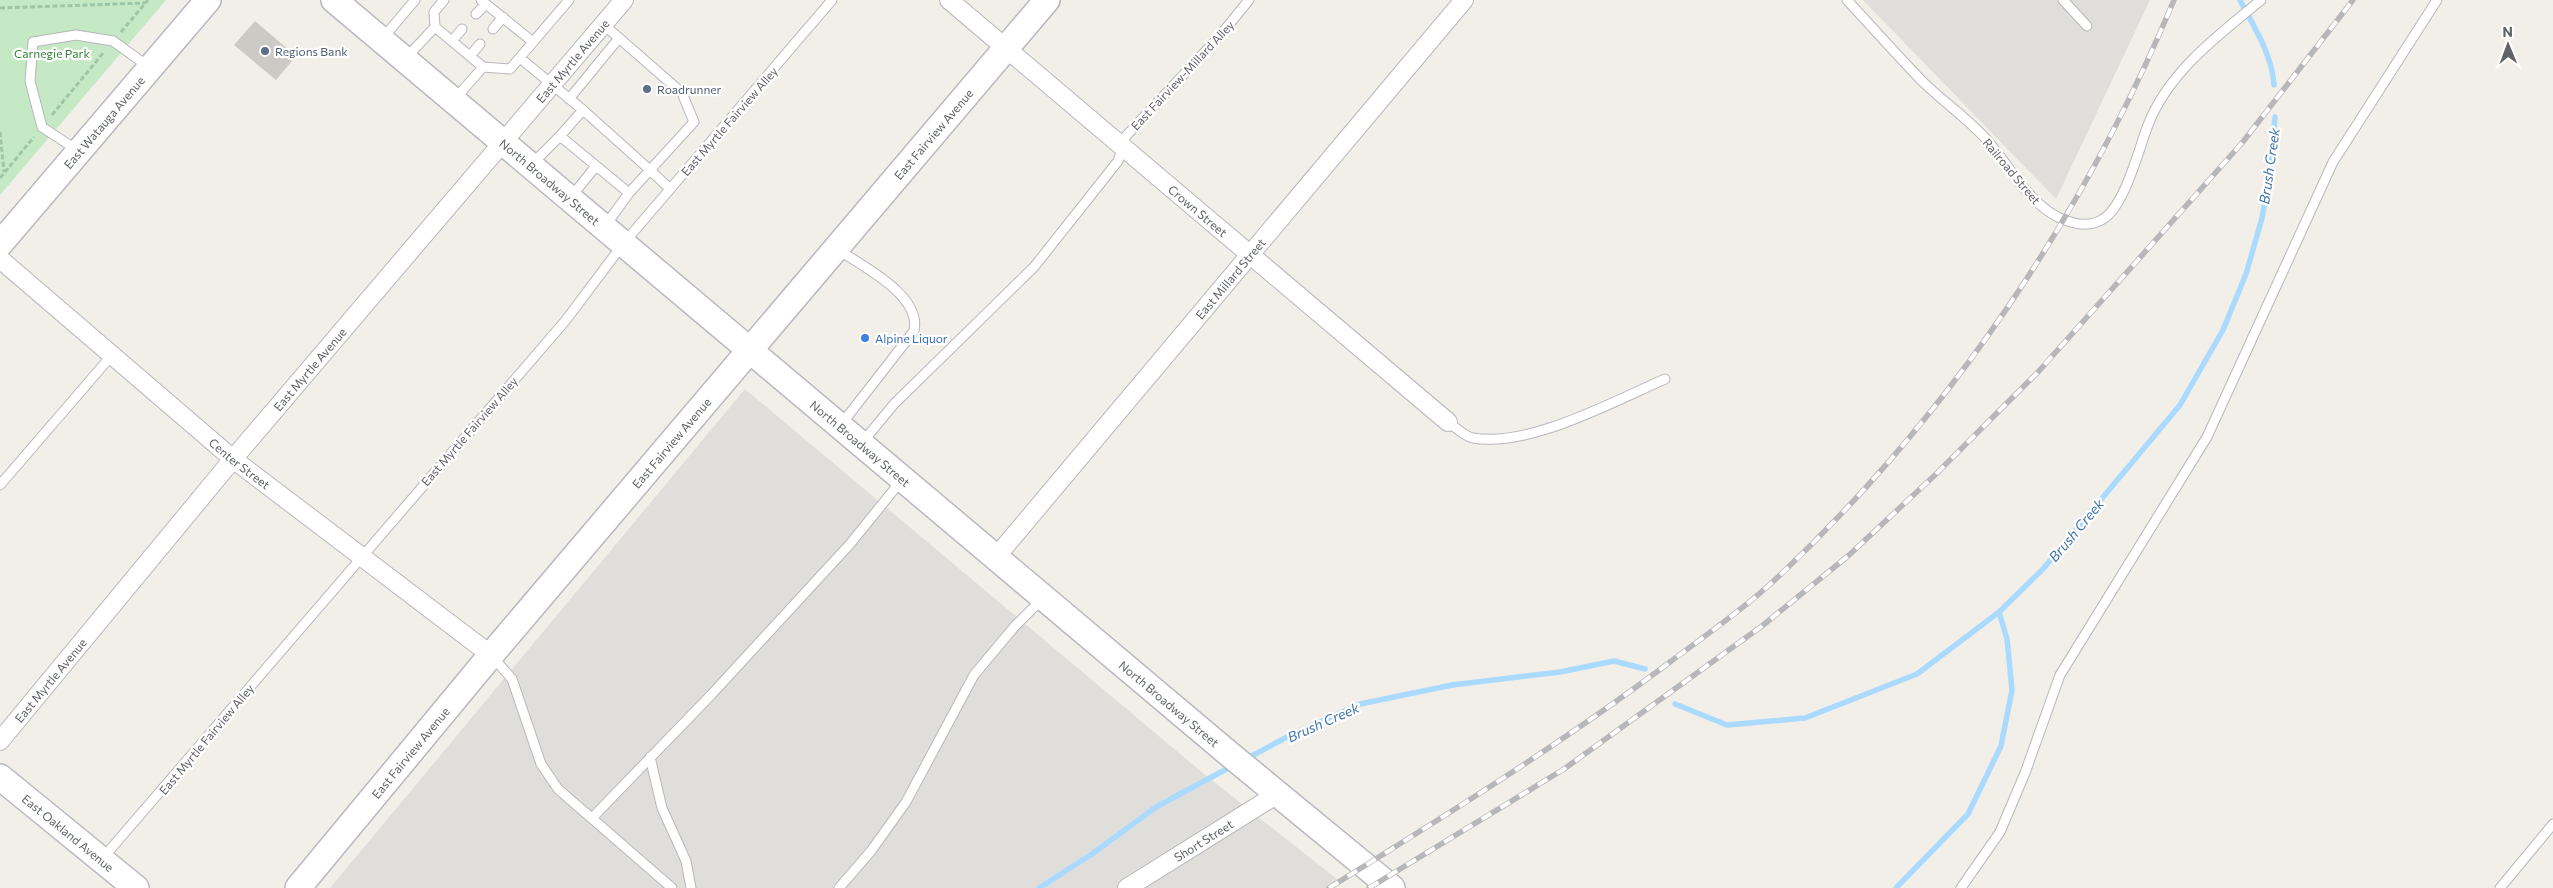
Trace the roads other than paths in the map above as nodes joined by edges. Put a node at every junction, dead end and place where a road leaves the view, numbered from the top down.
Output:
1 (208, 0) edge
2 (334, 0) edge
3 (415, 0) edge
4 (444, 0) edge
5 (569, 0) edge
6 (624, 0) edge
7 (832, 0) edge
8 (949, 0) edge
9 (1047, 0) edge
10 (1250, 0) edge
11 (1464, 0) edge
12 (1847, 0) edge
13 (2063, 0) edge
14 (2260, 0) edge
15 (2437, 0) edge
16 (484, 2) edge
17 (476, 14) dead end
18 (503, 18) junction
19 (603, 24) junction
20 (2087, 26) dead end
21 (435, 27) junction
22 (493, 29) dead end
23 (462, 30) dead end
24 (619, 38) junction
25 (381, 40) junction
26 (452, 41) junction
27 (533, 42) junction
28 (480, 44) dead end
29 (1007, 47) junction
30 (470, 56) junction
31 (520, 58) junction
32 (405, 59) junction
33 (483, 67) junction
34 (150, 68) junction
35 (551, 84) junction
36 (569, 99) junction
37 (454, 101) junction
38 (583, 110) junction
39 (560, 136) junction
40 (501, 142) junction
41 (1122, 145) junction
42 (80, 151) junction
43 (530, 166) junction
44 (596, 166) junction
45 (650, 170) junction
46 (670, 189) junction
47 (628, 193) junction
48 (569, 199) junction
49 (603, 228) junction
50 (0, 244) edge
51 (623, 244) junction
52 (835, 248) junction
53 (1251, 256) junction
54 (0, 259) edge
55 (749, 350) junction
56 (112, 355) junction
57 (1665, 379) dead end
58 (1448, 422) joint
59 (840, 426) junction
60 (861, 444) junction
61 (233, 459) junction
62 (902, 478) junction
63 (0, 484) edge
64 (361, 556) junction
65 (996, 557) junction
66 (1044, 597) junction
67 (491, 655) junction
68 (0, 741) edge
69 (650, 757) junction
70 (0, 777) edge
71 (1271, 787) junction
72 (592, 818) junction
73 (2553, 824) edge
74 (102, 859) junction
75 (128, 885) edge
76 (1390, 886) edge
77 (298, 888) edge
78 (672, 888) edge
79 (691, 888) edge
80 (839, 888) edge
81 (1126, 888) edge
82 (1961, 888) edge
83 (2500, 888) edge

1 - 34 street, East Watauga Avenue
2 - 25 street, North Broadway Street
3 - 25 lane
4 - 21 lane
5 - 27 lane
6 - 19 street, East Myrtle Avenue
7 - 46 lane, East Myrtle Fairview Alley
8 - 29 street, Crown Street
9 - 29 street, East Fairview Avenue
10 - 41 lane, East Fairview-Millard Alley
11 - 53 street, East Millard Street
12 - 14 lane, Railroad Street
13 - 20 lane
15 - 82 lane
16 - 17 lane
16 - 18 lane
18 - 22 lane
18 - 27 lane
19 - 24 lane
19 - 35 street, East Myrtle Avenue
21 - 26 lane
21 - 32 lane
23 - 26 lane
24 - 36 lane
24 - 45 lane
25 - 32 street, North Broadway Street
26 - 30 lane
27 - 31 lane
28 - 30 lane
29 - 41 street, Crown Street
29 - 52 street, East Fairview Avenue
30 - 33 lane
31 - 33 lane
31 - 35 lane
32 - 37 street, North Broadway Street
33 - 37 lane
34 - 42 street, East Watauga Avenue
34 - 42 lane
35 - 36 lane
35 - 40 street, East Myrtle Avenue
36 - 38 lane
37 - 40 street, North Broadway Street
38 - 39 lane
38 - 45 lane
39 - 43 lane
39 - 44 lane
40 - 43 street, North Broadway Street
40 - 61 street, East Myrtle Avenue
41 - 53 street, Crown Street
41 - 60 lane, East Fairview-Millard Alley
42 - 50 street, East Watauga Avenue
43 - 48 street, North Broadway Street
44 - 47 lane
44 - 48 lane
45 - 46 lane
45 - 47 lane
46 - 51 lane, East Myrtle Fairview Alley
47 - 49 lane
48 - 49 street, North Broadway Street
49 - 51 street, North Broadway Street
51 - 55 street, North Broadway Street
51 - 64 lane, East Myrtle Fairview Alley
52 - 55 street, East Fairview Avenue
52 - 59 lane
53 - 58 street, Crown Street
53 - 65 street, East Millard Street
54 - 56 street, Center Street
55 - 59 street, North Broadway Street
55 - 67 street, East Fairview Avenue
56 - 61 street, Center Street
56 - 63 lane
57 - 58 lane
59 - 60 street, North Broadway Street
60 - 62 street, North Broadway Street
61 - 64 street, Center Street
61 - 68 street, East Myrtle Avenue
62 - 65 street, North Broadway Street
62 - 69 lane
64 - 67 street, Center Street
64 - 74 lane, East Myrtle Fairview Alley
65 - 66 street, North Broadway Street
66 - 71 street, North Broadway Street
66 - 80 lane
67 - 72 lane
67 - 77 street, East Fairview Avenue
69 - 72 lane
69 - 79 lane
70 - 74 street, East Oakland Avenue
71 - 76 street, North Broadway Street
71 - 81 street, Short Street
72 - 78 lane
73 - 83 lane
74 - 75 street, East Oakland Avenue

